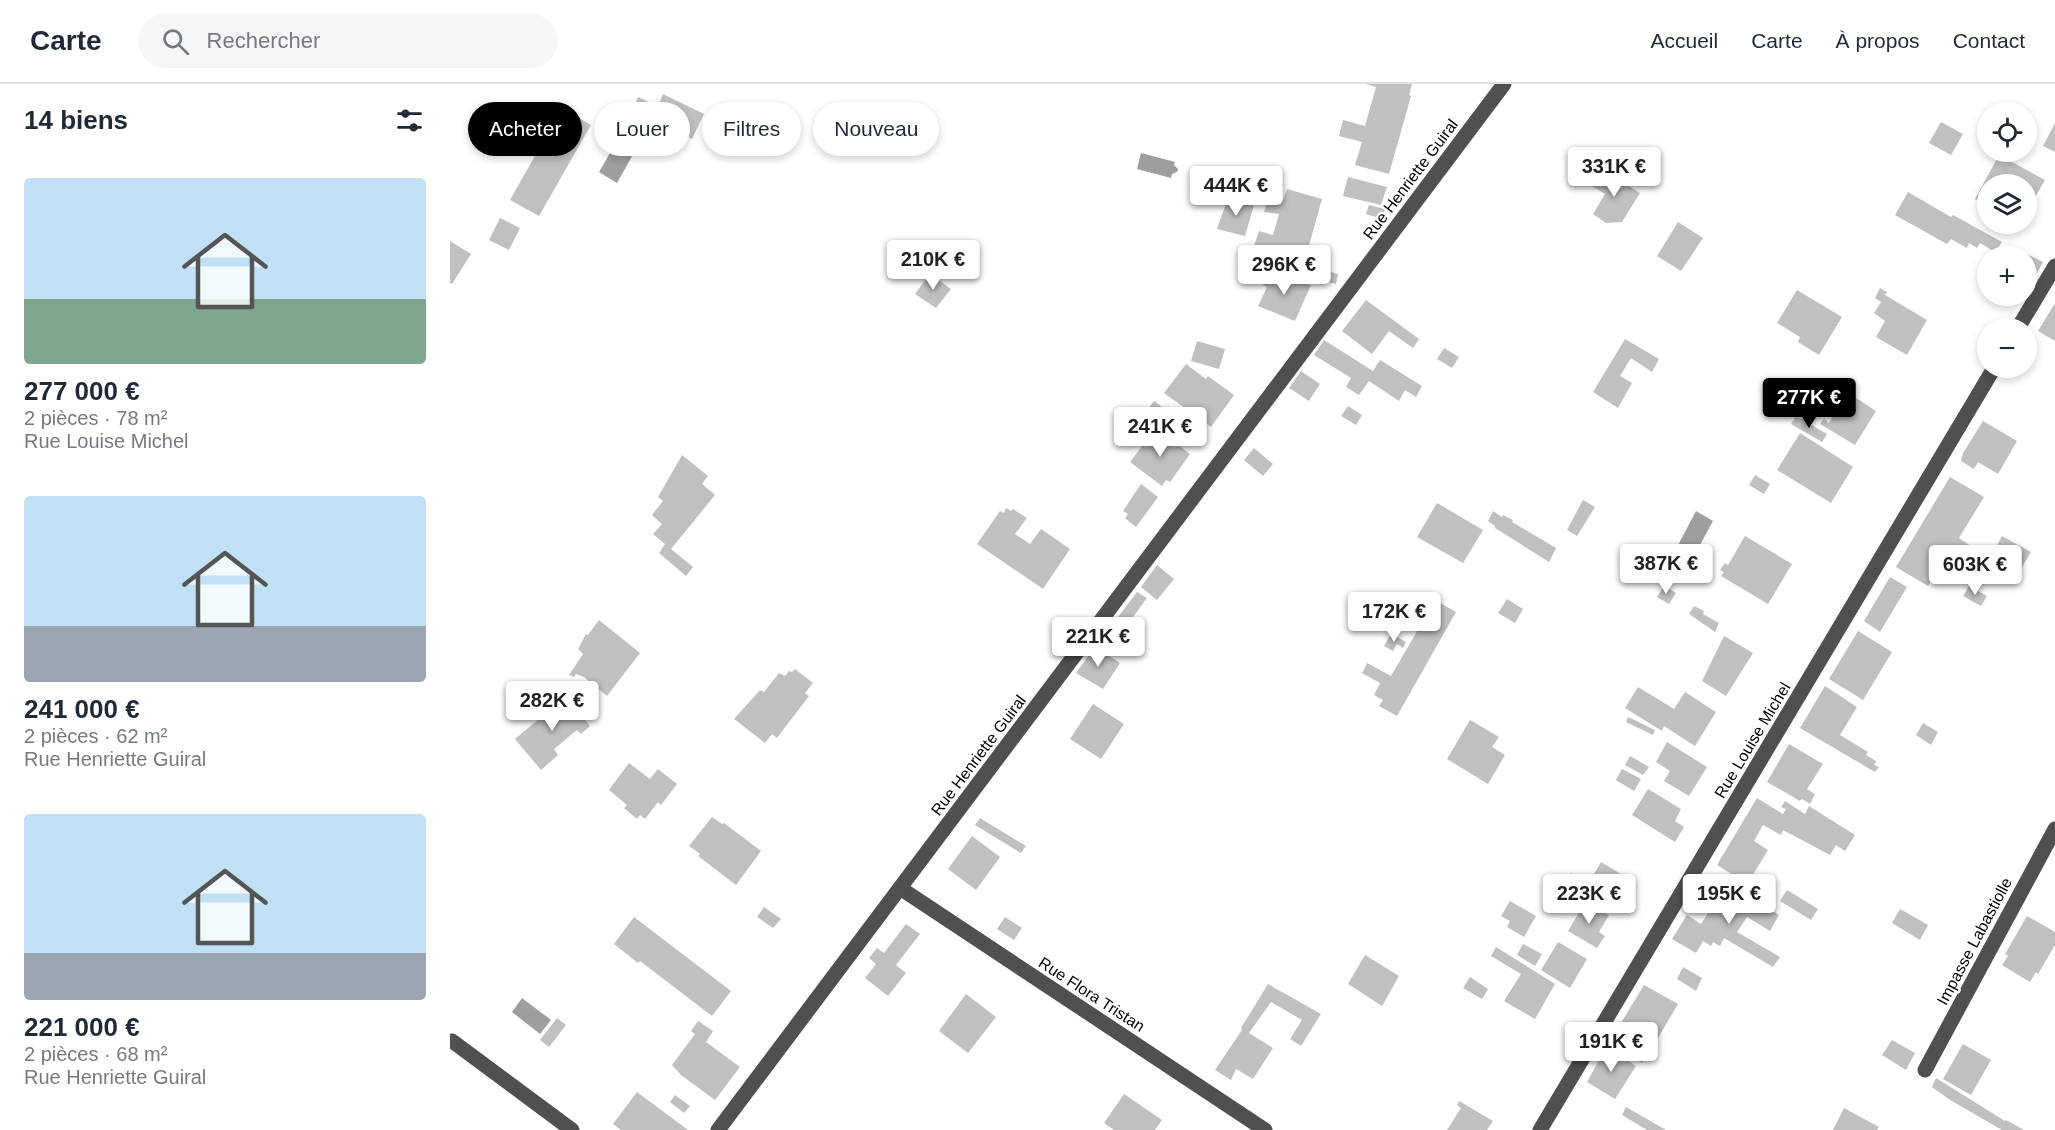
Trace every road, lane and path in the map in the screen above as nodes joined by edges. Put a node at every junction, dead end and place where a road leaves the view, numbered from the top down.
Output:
1 (1504, 84) edge
2 (2055, 266) edge
3 (2024, 318) edge
4 (1988, 378) edge
5 (2055, 829) edge
6 (900, 888) junction
7 (452, 1041) dead end
8 (1925, 1070) dead end
9 (572, 1130) edge
10 (718, 1130) edge
11 (1265, 1130) edge
12 (1540, 1130) edge

1 - 6 street, Rue Henriette Guiral
2 - 3 street
4 - 12 street, Rue Louise Michel
5 - 8 street, Impasse Labastiolle
6 - 10 street, Rue Henriette Guiral
6 - 11 street, Rue Flora Tristan
7 - 9 street

